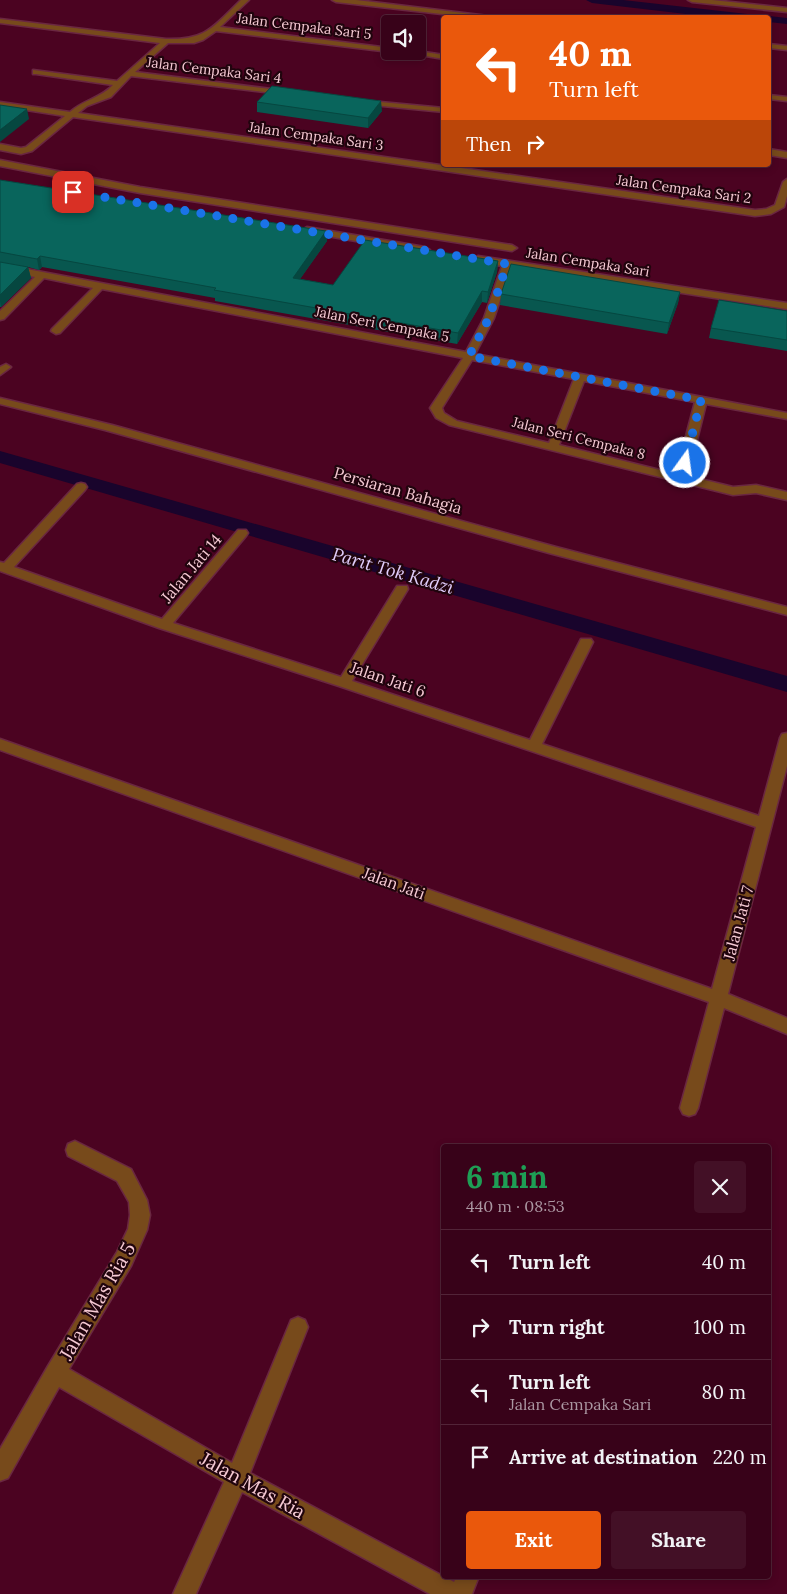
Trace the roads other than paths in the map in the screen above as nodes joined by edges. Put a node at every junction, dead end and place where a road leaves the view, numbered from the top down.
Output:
1 (245, 0) edge
2 (336, 0) edge
3 (692, 0) edge
4 (787, 10) edge
5 (474, 15) edge
6 (0, 21) edge
7 (216, 29) junction
8 (166, 41) junction
9 (771, 46) edge
10 (787, 48) edge
11 (381, 49) edge
12 (426, 55) edge
13 (441, 57) edge
14 (36, 72) dead end
15 (130, 74) junction
16 (120, 84) junction
17 (297, 94) edge
18 (771, 97) edge
19 (787, 99) edge
20 (354, 101) edge
21 (0, 104) edge
22 (441, 110) edge
23 (70, 114) junction
24 (0, 147) edge
25 (771, 152) edge
26 (787, 155) edge
27 (0, 163) edge
28 (787, 182) edge
29 (559, 184) joint
30 (785, 196) edge
31 (297, 228) edge
32 (512, 248) dead end
33 (431, 250) edge
34 (469, 257) edge
35 (507, 264) junction
36 (0, 268) edge
37 (42, 275) junction
38 (100, 286) junction
39 (787, 306) edge
40 (0, 317) edge
41 (56, 331) dead end
42 (469, 356) junction
43 (580, 377) junction
44 (701, 400) junction
45 (0, 401) edge
46 (787, 416) edge
47 (553, 447) junction
48 (681, 478) junction
49 (81, 487) dead end
50 (787, 496) edge
51 (242, 533) dead end
52 (3, 567) edge
53 (402, 589) dead end
54 (787, 611) edge
55 (164, 625) junction
56 (586, 642) dead end
57 (344, 683) junction
58 (787, 738) edge
59 (534, 746) junction
60 (3, 749) edge
61 (765, 824) junction
62 (718, 998) junction
63 (787, 1026) edge
64 (689, 1108) dead end
65 (75, 1150) dead end
66 (298, 1327) dead end
67 (55, 1373) junction
68 (0, 1470) edge
69 (237, 1478) junction
70 (467, 1579) edge
71 (184, 1594) edge
72 (453, 1594) edge
73 (461, 1594) edge

1 - 7 street
2 - 5 street
3 - 4 street
6 - 8 street
7 - 8 street
7 - 11 street, Jalan Cempaka Sari 5
8 - 15 street
9 - 10 street
12 - 13 street
14 - 16 street
15 - 16 street
15 - 17 street, Jalan Cempaka Sari 4
16 - 23 street
18 - 19 street
20 - 22 street
21 - 23 street, Jalan Cempaka Sari 3
23 - 24 street
23 - 29 street, Jalan Cempaka Sari 3
25 - 26 street
27 - 32 street
28 - 30 street, Jalan Cempaka Sari 2
29 - 30 street, Jalan Cempaka Sari 2
31 - 33 street
34 - 35 street, Jalan Cempaka Sari
35 - 39 street, Jalan Cempaka Sari
35 - 42 street
36 - 37 street, Jalan Seri Cempaka 5
37 - 38 street, Jalan Seri Cempaka 5
37 - 40 street
38 - 41 street
38 - 42 street, Jalan Seri Cempaka 5
42 - 43 street, Jalan Seri Cempaka 5
42 - 47 street, Jalan Seri Cempaka 8
43 - 44 street, Jalan Seri Cempaka 5
43 - 47 street
44 - 46 street, Jalan Seri Cempaka 5
44 - 48 street
45 - 54 street, Persiaran Bahagia
47 - 48 street, Jalan Seri Cempaka 8
48 - 50 street, Jalan Seri Cempaka 8
49 - 52 street
51 - 55 street, Jalan Jati 14
52 - 55 street, Jalan Jati 6
53 - 57 street
55 - 57 street, Jalan Jati 6
56 - 59 street
57 - 59 street, Jalan Jati 6
58 - 61 street, Jalan Jati 7
59 - 61 street, Jalan Jati 6
60 - 62 street, Jalan Jati
61 - 62 street, Jalan Jati 7
62 - 63 street, Jalan Jati
62 - 64 street, Jalan Jati 7
65 - 67 street, Jalan Mas Ria 5
66 - 69 street
67 - 68 street, Jalan Mas Ria 5
67 - 69 street, Jalan Mas Ria
69 - 71 street
69 - 72 street, Jalan Mas Ria
70 - 73 street

